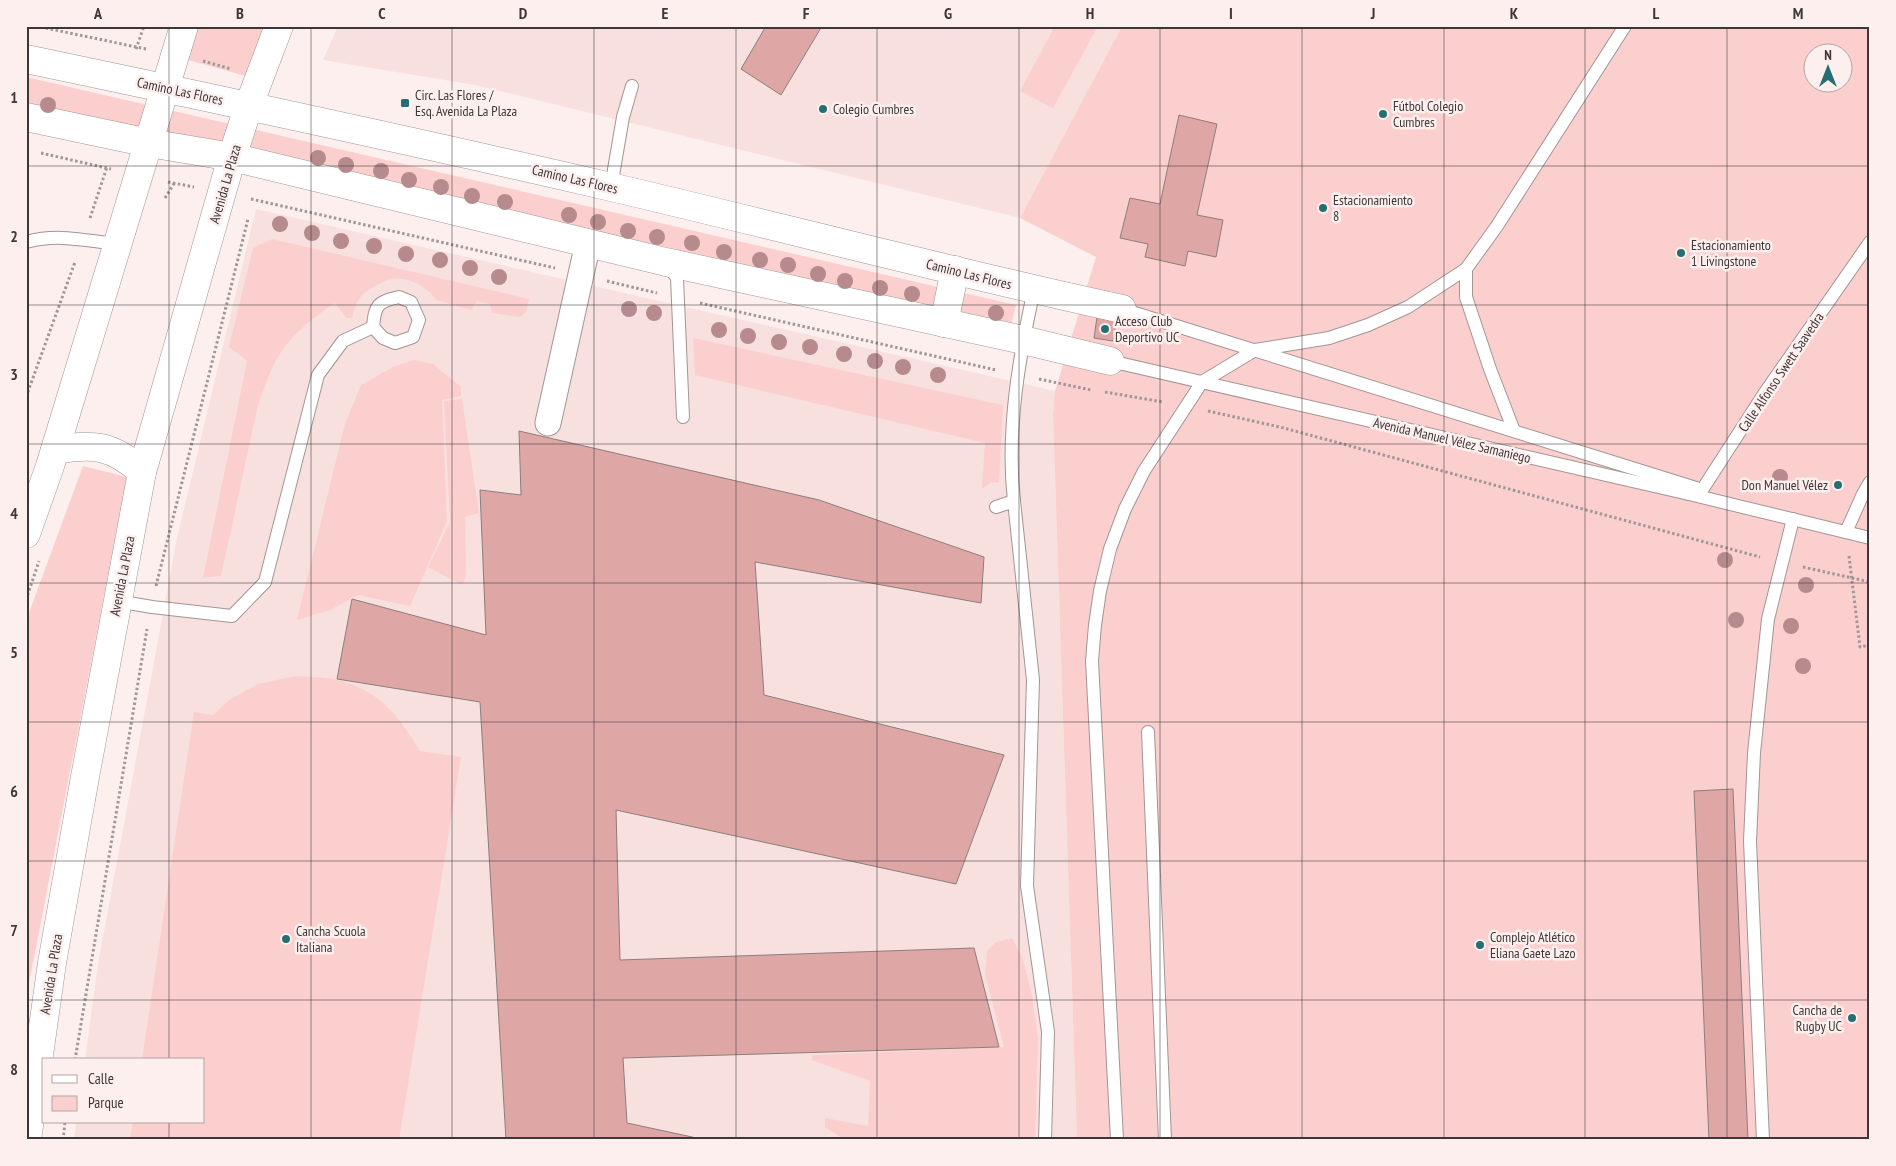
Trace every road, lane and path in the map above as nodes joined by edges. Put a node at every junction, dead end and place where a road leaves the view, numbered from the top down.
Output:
1 (36, 26) edge
2 (144, 26) edge
3 (184, 26) edge
4 (279, 26) edge
5 (1625, 26) edge
6 (26, 59) edge
7 (632, 86) dead end
8 (165, 88) junction
9 (249, 105) junction
10 (26, 117) edge
11 (149, 143) junction
12 (232, 157) junction
13 (262, 164) junction
14 (106, 168) dead end
15 (611, 187) junction
16 (252, 200) dead end
17 (248, 219) dead end
18 (82, 240) junction
19 (26, 242) edge
20 (1870, 242) edge
21 (588, 243) junction
22 (119, 244) junction
23 (666, 262) junction
24 (1466, 268) junction
25 (955, 270) junction
26 (1034, 290) junction
27 (1130, 311) joint
28 (944, 323) junction
29 (373, 327) dead end
30 (1023, 340) junction
31 (1255, 350) junction
32 (1110, 362) joint
33 (1202, 382) junction
34 (1120, 395) dead end
35 (26, 397) edge
36 (1186, 406) junction
37 (683, 418) dead end
38 (548, 423) dead end
39 (1514, 431) junction
40 (55, 450) junction
41 (142, 472) junction
42 (1870, 482) edge
43 (1702, 490) junction
44 (1689, 494) junction
45 (1014, 501) junction
46 (996, 507) dead end
47 (1793, 519) junction
48 (1846, 532) junction
49 (26, 534) edge
50 (1870, 538) edge
51 (1783, 563) junction
52 (1852, 578) junction
53 (1870, 582) edge
54 (117, 601) junction
55 (152, 608) junction
56 (1870, 645) edge
57 (1148, 732) dead end
58 (75, 1058) edge
59 (65, 1124) edge
60 (27, 1140) edge
61 (63, 1140) edge
62 (1045, 1140) edge
63 (1117, 1140) edge
64 (1165, 1140) edge
65 (1763, 1140) edge

1 - 2 path
3 - 8 street
4 - 9 street, Avenida La Plaza
5 - 24 lane
6 - 8 street, Camino Las Flores
7 - 15 lane
8 - 9 street, Camino Las Flores
8 - 11 street
9 - 12 street, Avenida La Plaza
9 - 15 street, Camino Las Flores
10 - 11 street
11 - 12 street
11 - 22 street
12 - 13 street
12 - 41 street, Avenida La Plaza
13 - 16 path
13 - 21 street
14 - 18 path
15 - 25 street, Camino Las Flores
17 - 55 path
18 - 19 lane
18 - 22 lane
18 - 35 path
20 - 43 lane, Calle Alfonso Swett Saavedra
21 - 23 street
21 - 38 street
22 - 40 street
23 - 28 street
23 - 37 lane
24 - 31 lane
24 - 39 lane
25 - 26 street, Camino Las Flores
25 - 28 street
26 - 27 street, Camino Las Flores
26 - 30 lane
27 - 31 lane, Avenida Manuel Vélez Samaniego
28 - 30 street
29 - 55 lane
30 - 32 street
30 - 45 lane
31 - 33 lane
31 - 39 lane, Avenida Manuel Vélez Samaniego
32 - 33 lane, Avenida Manuel Vélez Samaniego
33 - 36 lane
33 - 44 lane, Avenida Manuel Vélez Samaniego
34 - 36 path
36 - 51 path
36 - 63 lane
39 - 43 lane, Avenida Manuel Vélez Samaniego
40 - 41 street
40 - 49 street
41 - 54 street, Avenida La Plaza
42 - 48 lane
43 - 44 lane
43 - 47 lane, Avenida Manuel Vélez Samaniego
44 - 47 lane, Avenida Manuel Vélez Samaniego
45 - 46 lane
45 - 62 lane
47 - 48 lane, Avenida Manuel Vélez Samaniego
47 - 51 lane
48 - 50 lane, Avenida Manuel Vélez Samaniego
48 - 52 path
51 - 52 path
51 - 65 lane
52 - 53 path
52 - 56 path
54 - 55 lane
54 - 60 street, Avenida La Plaza
55 - 58 path
57 - 64 lane
59 - 61 path

